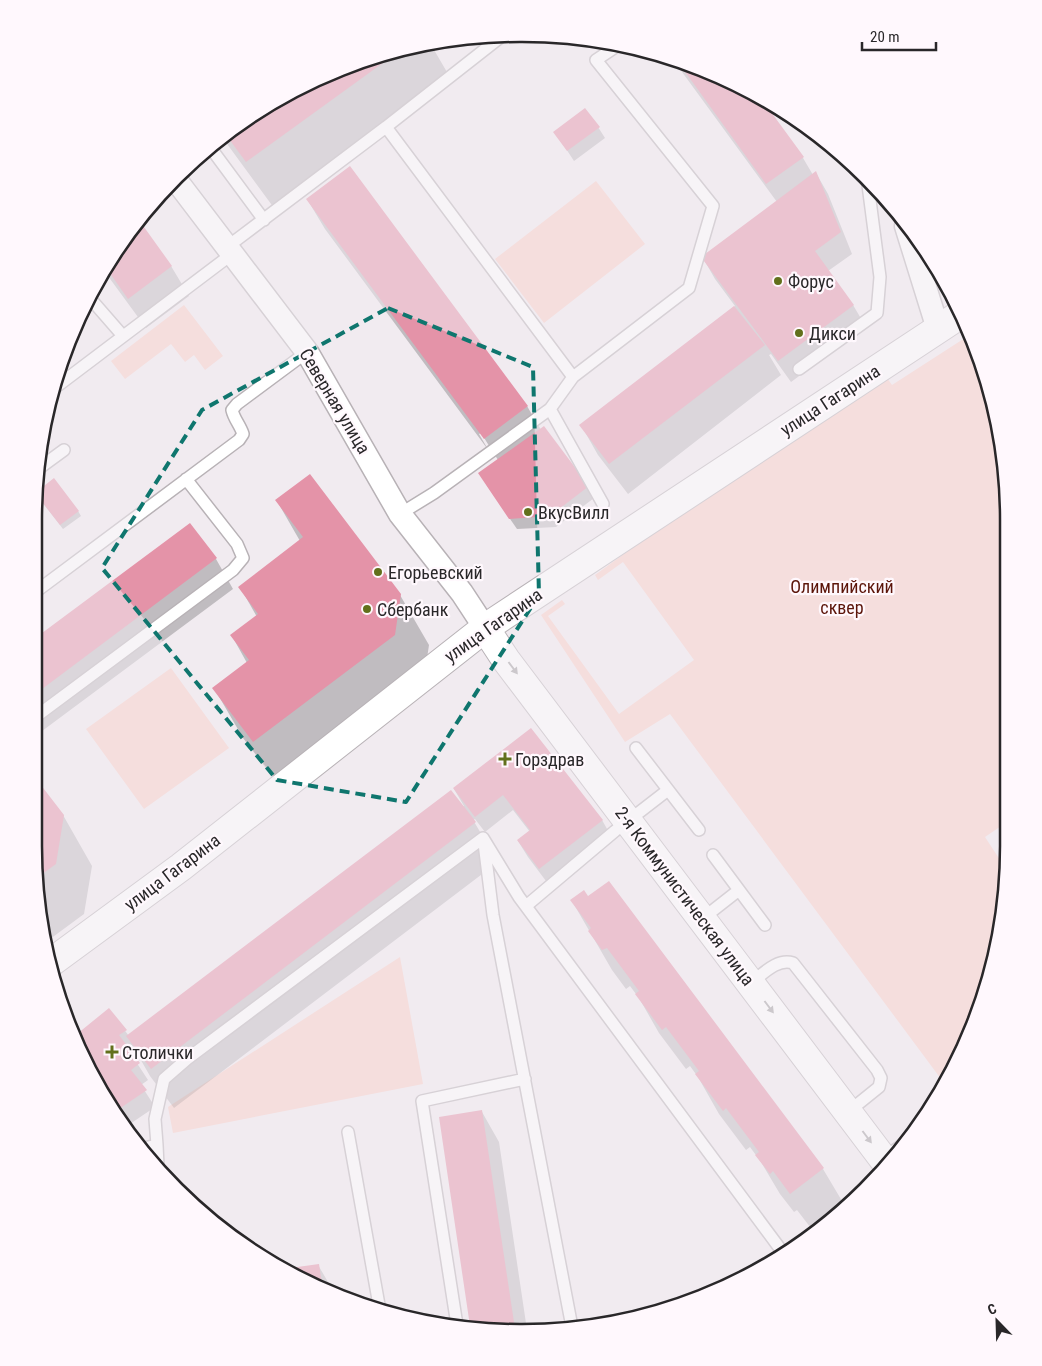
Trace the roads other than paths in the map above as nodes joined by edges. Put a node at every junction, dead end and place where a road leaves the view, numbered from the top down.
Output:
1 (492, 44) edge
2 (609, 51) edge
3 (386, 127) junction
4 (215, 153) edge
5 (180, 186) edge
6 (869, 194) edge
7 (264, 220) junction
8 (230, 251) junction
9 (919, 255) edge
10 (95, 304) edge
11 (948, 323) edge
12 (122, 336) junction
13 (307, 352) junction
14 (799, 369) dead end
15 (573, 377) junction
16 (64, 381) edge
17 (550, 408) junction
18 (64, 450) dead end
19 (47, 463) edge
20 (186, 479) junction
21 (603, 504) dead end
22 (400, 514) junction
23 (42, 586) edge
24 (485, 628) junction
25 (42, 712) edge
26 (636, 748) dead end
27 (668, 790) junction
28 (629, 820) junction
29 (699, 830) dead end
30 (483, 838) junction
31 (713, 855) dead end
32 (739, 890) junction
33 (526, 906) junction
34 (702, 919) junction
35 (765, 925) dead end
36 (57, 959) edge
37 (751, 983) junction
38 (524, 1080) junction
39 (848, 1112) junction
40 (348, 1132) dead end
41 (157, 1145) junction
42 (150, 1147) edge
43 (887, 1152) edge
44 (158, 1156) edge
45 (779, 1248) edge
46 (378, 1301) edge
47 (457, 1319) edge
48 (571, 1320) edge

1 - 3 lane
2 - 15 lane
3 - 7 lane
3 - 15 lane
4 - 7 lane
5 - 8 street, Северная улица
6 - 14 lane
7 - 8 lane
8 - 12 lane
8 - 13 street, Северная улица
9 - 11 street
10 - 12 lane
11 - 24 street, улица Гагарина
12 - 16 lane
13 - 20 lane
13 - 22 street, Северная улица
15 - 17 lane
17 - 21 lane
17 - 22 lane
18 - 19 lane
20 - 23 lane
20 - 25 lane
22 - 24 street, Северная улица
24 -> 28 street, 2-я Коммунистическая улица
24 - 36 street, улица Гагарина
26 - 27 lane
27 - 28 lane
27 - 29 lane
28 - 33 lane
28 - 34 street, 2-я Коммунистическая улица
30 - 33 lane
30 - 38 lane
30 - 41 lane
31 - 32 lane
32 - 34 lane
32 - 35 lane
33 - 45 lane
34 - 37 street, 2-я Коммунистическая улица
37 -> 39 street, 2-я Коммунистическая улица
37 - 39 lane
38 - 47 lane
38 - 48 lane
39 -> 43 street, 2-я Коммунистическая улица
40 - 46 lane
41 - 42 lane
41 - 44 lane

